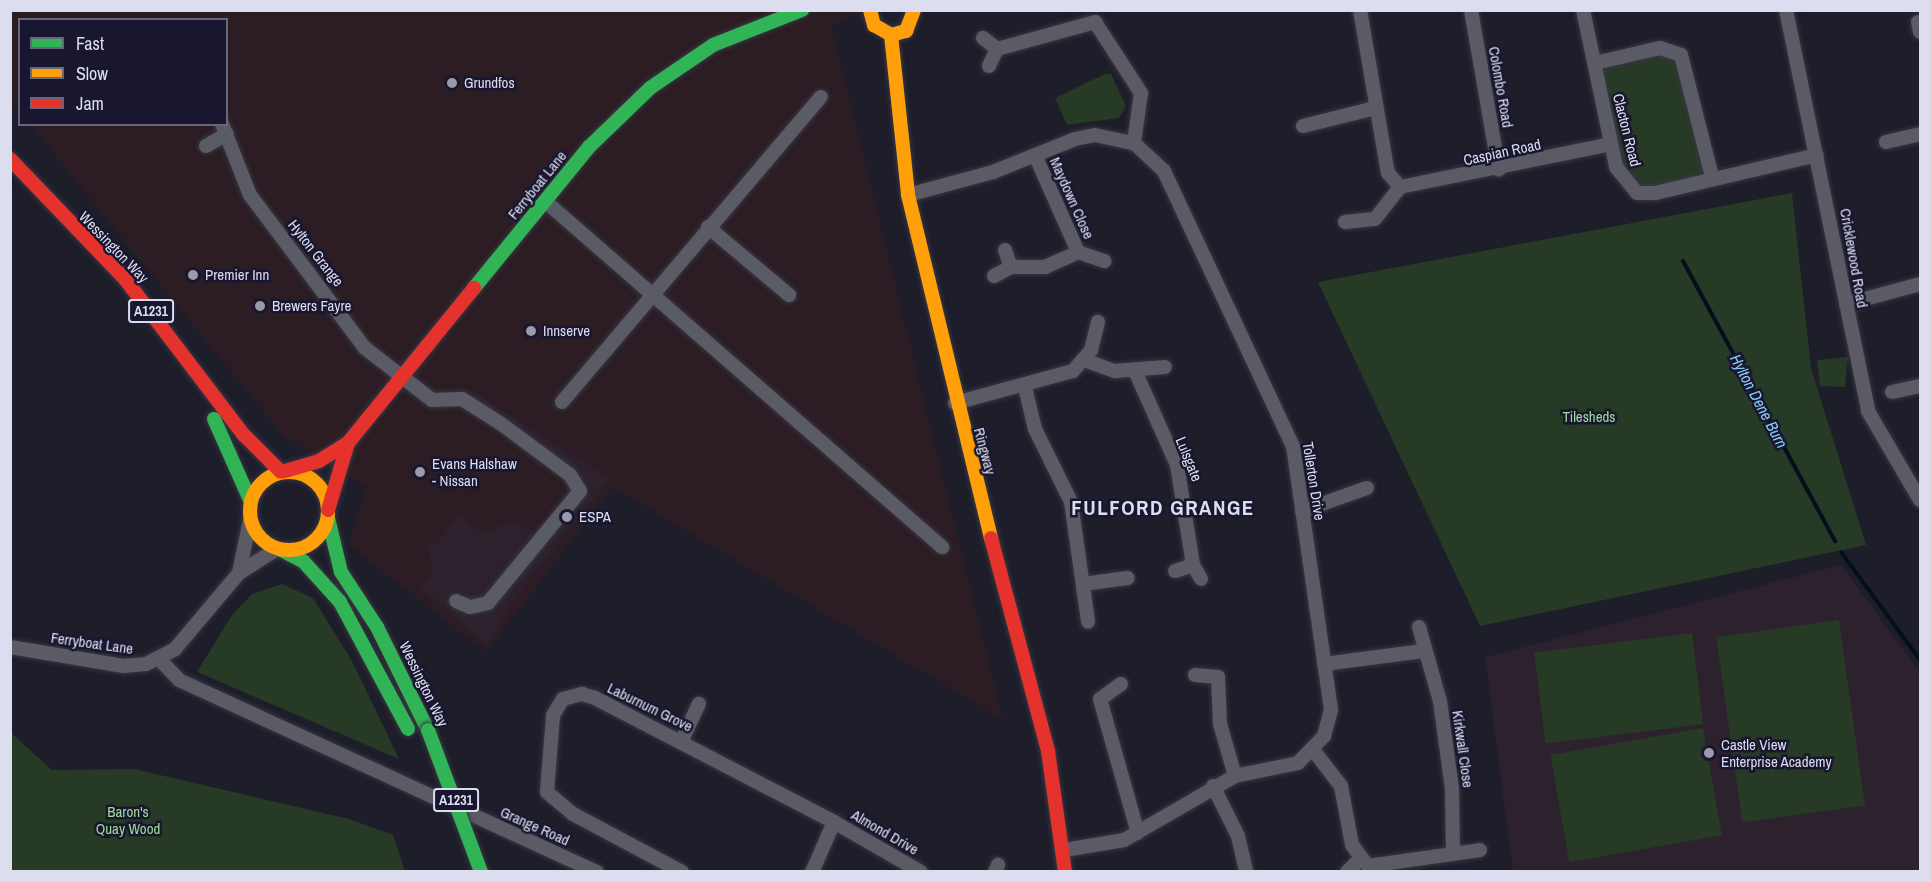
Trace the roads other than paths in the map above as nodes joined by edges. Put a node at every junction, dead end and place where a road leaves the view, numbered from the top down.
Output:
1 (802, 10) edge
2 (915, 10) edge
3 (1360, 10) edge
4 (1471, 10) edge
5 (1583, 10) edge
6 (1786, 10) edge
7 (870, 11) edge
8 (783, 13) edge
9 (1096, 16) edge
10 (891, 35) junction
11 (983, 38) dead end
12 (997, 49) junction
13 (1595, 63) junction
14 (989, 66) dead end
15 (821, 97) dead end
16 (1375, 108) junction
17 (1303, 126) dead end
18 (224, 129) edge
19 (1920, 134) edge
20 (1134, 142) junction
21 (1886, 142) dead end
22 (1611, 144) junction
23 (206, 146) dead end
24 (1816, 154) junction
25 (1036, 157) junction
26 (10, 159) edge
27 (1499, 170) junction
28 (1712, 177) junction
29 (1400, 187) junction
30 (908, 195) junction
31 (545, 201) junction
32 (1345, 222) dead end
33 (708, 227) junction
34 (1005, 250) dead end
35 (1078, 252) junction
36 (1104, 261) dead end
37 (1011, 267) junction
38 (994, 276) dead end
39 (1920, 284) edge
40 (654, 294) junction
41 (117, 295) dead end
42 (789, 295) dead end
43 (1846, 304) junction
44 (1098, 322) dead end
45 (1084, 360) junction
46 (1165, 367) dead end
47 (1135, 371) junction
48 (403, 375) junction
49 (1920, 386) edge
50 (1025, 387) junction
51 (1892, 392) dead end
52 (562, 402) dead end
53 (956, 403) junction
54 (348, 443) junction
55 (283, 471) junction
56 (1366, 488) dead end
57 (1919, 494) edge
58 (250, 500) junction
59 (1302, 511) junction
60 (328, 514) junction
61 (250, 520) junction
62 (942, 547) dead end
63 (279, 550) junction
64 (1193, 565) junction
65 (1175, 571) dead end
66 (239, 573) junction
67 (1128, 578) dead end
68 (1201, 579) dead end
69 (1083, 584) junction
70 (456, 601) dead end
71 (1088, 622) dead end
72 (1419, 627) dead end
73 (10, 647) edge
74 (1423, 651) junction
75 (159, 659) junction
76 (1324, 664) junction
77 (1195, 675) dead end
78 (1120, 684) dead end
79 (699, 704) dead end
80 (681, 740) junction
81 (1314, 751) junction
82 (1235, 776) junction
83 (1213, 786) junction
84 (834, 822) junction
85 (1138, 833) junction
86 (1065, 850) junction
87 (1480, 850) dead end
88 (1453, 853) junction
89 (1359, 860) junction
90 (464, 872) edge
91 (481, 872) edge
92 (597, 872) edge
93 (682, 872) edge
94 (812, 872) edge
95 (921, 872) edge
96 (1065, 872) edge
97 (1246, 872) edge
98 (1347, 872) edge

1 - 8 main road, Ferryboat Lane
2 - 10 main road
3 - 16 street
4 - 27 street, Colombo Road
5 - 13 street, Clacton Road
6 - 24 street, Cricklewood Road
7 - 10 main road
8 - 31 main road, Ferryboat Lane
9 - 12 street
9 - 20 street
10 - 30 main road, Ringway
11 - 12 street
12 - 14 street
13 - 22 street, Clacton Road
13 - 28 street
15 - 33 street
16 - 17 street
16 - 29 street
18 - 23 street, Hylton Grange
18 - 48 street, Hylton Grange
19 - 21 street
20 - 25 street
20 - 59 street, Tollerton Drive
22 - 27 street, Caspian Road
22 - 28 street, Clacton Road
24 - 28 street, Clacton Road
24 - 43 street, Cricklewood Road
25 - 30 street
25 - 35 street, Maydown Close
26 - 55 main road, Wessington Way / A1231
27 - 29 street, Caspian Road
29 - 32 street
30 - 53 main road, Ringway
31 - 40 street
31 - 48 main road, Ferryboat Lane
33 - 40 street
33 - 42 street
34 - 37 street
35 - 36 street, Maydown Close
35 - 37 street, Maydown Close
37 - 38 street, Maydown Close
39 - 43 street
40 - 52 street
40 - 62 street
41 - 58 main road, Wessington Way / A1231
43 - 57 street, Cricklewood Road
44 - 45 street
45 - 47 street
45 - 50 street
46 - 47 street
47 - 64 street, Lulsgate
48 - 54 main road, Ferryboat Lane
48 - 70 street, Hylton Grange
49 - 51 street
50 - 53 street
50 - 69 street
53 - 86 main road, Ringway
54 - 55 main road, Ferryboat Lane
54 - 60 main road, Ferryboat Lane
55 - 58 main road
55 - 60 main road, Wessington Way
56 - 59 street
58 - 61 main road, Wessington Way
59 - 76 street, Tollerton Drive
60 - 63 main road
60 - 91 main road, Wessington Way / A1231, bridge
61 - 63 main road
61 - 66 street, Ferryboat Lane
63 - 66 street, Ferryboat Lane
63 - 90 main road, A1231
64 - 65 street
64 - 68 street, Lulsgate
66 - 75 street, Ferryboat Lane
67 - 69 street
69 - 71 street
72 - 74 street, Kirkwall Close
73 - 75 street, Ferryboat Lane
74 - 76 street
74 - 88 street, Kirkwall Close
75 - 92 street, Grange Road
76 - 81 street, Tollerton Drive
77 - 82 street
78 - 85 street
79 - 80 street
80 - 84 street, Laburnum Grove
80 - 93 street, Laburnum Grove
81 - 82 street
81 - 89 street
82 - 83 street
83 - 85 street
83 - 97 street
84 - 94 street
84 - 95 street, Almond Drive
85 - 86 street
86 - 96 main road, Ringway
87 - 88 street
88 - 89 street
89 - 98 street

